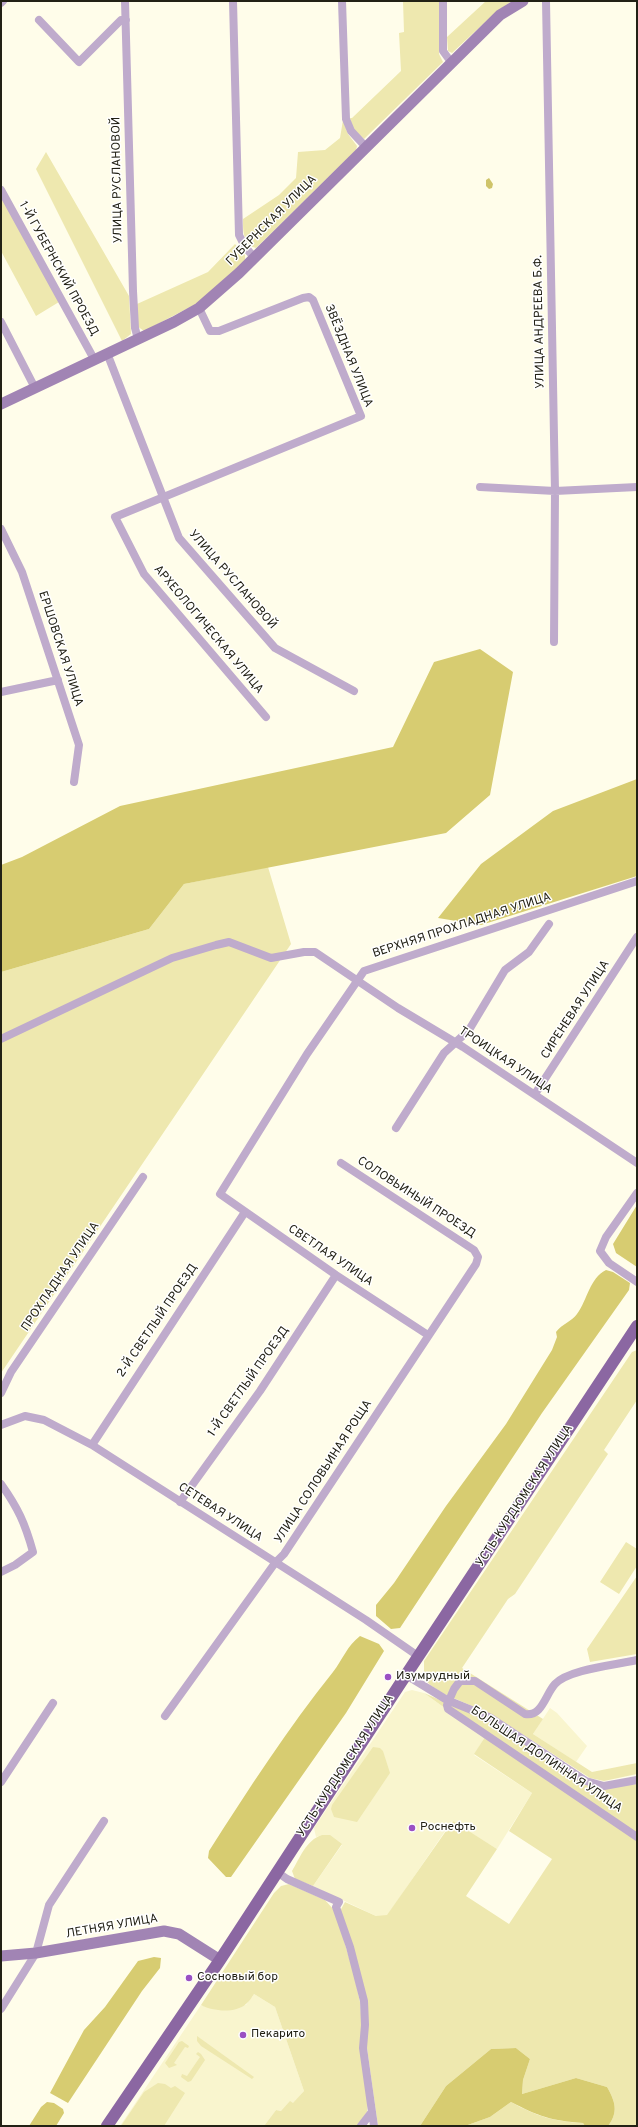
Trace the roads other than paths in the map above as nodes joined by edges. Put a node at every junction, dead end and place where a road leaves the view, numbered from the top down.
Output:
1 (125, 1) edge
2 (233, 1) edge
3 (342, 1) edge
4 (443, 1) edge
5 (523, 1) edge
6 (546, 1) edge
7 (39, 20) dead end
8 (126, 20) junction
9 (451, 62) junction
10 (365, 146) junction
11 (1, 190) edge
12 (254, 257) junction
13 (199, 308) junction
14 (1, 322) edge
15 (138, 340) junction
16 (107, 353) junction
17 (94, 359) junction
18 (35, 388) junction
19 (1, 404) edge
20 (480, 487) dead end
21 (637, 487) edge
22 (555, 491) junction
23 (163, 498) junction
24 (1, 529) edge
25 (554, 642) dead end
26 (58, 680) junction
27 (354, 691) dead end
28 (1, 692) edge
29 (266, 717) dead end
30 (74, 782) dead end
31 (637, 881) edge
32 (549, 924) dead end
33 (637, 937) edge
34 (358, 981) junction
35 (1, 1039) edge
36 (456, 1042) junction
37 (535, 1094) junction
38 (396, 1128) dead end
39 (341, 1163) dead end
40 (637, 1163) edge
41 (143, 1176) dead end
42 (637, 1193) edge
43 (220, 1194) joint
44 (246, 1212) junction
45 (336, 1275) junction
46 (637, 1282) edge
47 (637, 1326) edge
48 (428, 1335) junction
49 (1, 1393) edge
50 (1, 1425) edge
51 (92, 1445) junction
52 (1, 1484) edge
53 (180, 1502) junction
54 (275, 1563) junction
55 (1, 1572) edge
56 (418, 1656) junction
57 (637, 1660) edge
58 (406, 1675) junction
59 (447, 1700) junction
60 (53, 1704) dead end
61 (165, 1716) dead end
62 (637, 1780) edge
63 (1, 1782) edge
64 (104, 1821) dead end
65 (637, 1837) edge
66 (277, 1872) junction
67 (36, 1953) junction
68 (1, 1956) edge
69 (220, 1960) junction
70 (1, 2009) edge
71 (371, 2112) junction
72 (107, 2126) edge
73 (361, 2126) edge
74 (374, 2126) edge

1 - 8 street, УЛИЦА РУСЛАНОВОЙ
2 - 12 street
3 - 10 street
4 - 9 street
5 - 9 street, ГУБЕРНСКАЯ УЛИЦА
6 - 22 street, УЛИЦА АНДРЕЕВА Б.Ф.
7 - 8 street
8 - 15 street, УЛИЦА РУСЛАНОВОЙ
9 - 10 street, ГУБЕРНСКАЯ УЛИЦА
10 - 12 street, ГУБЕРНСКАЯ УЛИЦА
11 - 17 street, 1-Й ГУБЕРНСКИЙ ПРОЕЗД
12 - 13 street, ГУБЕРНСКАЯ УЛИЦА
13 - 15 street, ГУБЕРНСКАЯ УЛИЦА
13 - 23 street, ЗВЁЗДНАЯ УЛИЦА
14 - 18 street
15 - 16 street, ГУБЕРНСКАЯ УЛИЦА
16 - 17 street, ГУБЕРНСКАЯ УЛИЦА
16 - 23 street, УЛИЦА РУСЛАНОВОЙ
17 - 18 street, ГУБЕРНСКАЯ УЛИЦА
18 - 19 street, ГУБЕРНСКАЯ УЛИЦА
20 - 22 street
21 - 22 street
22 - 25 street, УЛИЦА АНДРЕЕВА Б.Ф.
23 - 27 street, УЛИЦА РУСЛАНОВОЙ
23 - 29 street, АРХЕОЛОГИЧЕСКАЯ УЛИЦА
24 - 26 street, ЕРШОВСКАЯ УЛИЦА
26 - 28 street
26 - 30 street, ЕРШОВСКАЯ УЛИЦА
31 - 34 street, ВЕРХНЯЯ ПРОХЛАДНАЯ УЛИЦА
32 - 36 street
33 - 37 street, СИРЕНЕВАЯ УЛИЦА
34 - 35 street, ТРОИЦКАЯ УЛИЦА
34 - 36 street, ТРОИЦКАЯ УЛИЦА
34 - 43 street, ВЕРХНЯЯ ПРОХЛАДНАЯ УЛИЦА
36 - 37 street, ТРОИЦКАЯ УЛИЦА
36 - 38 street
37 - 40 street, ТРОИЦКАЯ УЛИЦА
39 - 48 street, СОЛОВЬИНЫЙ ПРОЕЗД
41 - 49 street, ПРОХЛАДНАЯ УЛИЦА
42 - 46 street
43 - 44 street, СВЕТЛАЯ УЛИЦА
44 - 45 street, СВЕТЛАЯ УЛИЦА
44 - 51 street, 2-Й СВЕТЛЫЙ ПРОЕЗД
45 - 48 street, СВЕТЛАЯ УЛИЦА
45 - 53 street, 1-Й СВЕТЛЫЙ ПРОЕЗД
47 - 56 main road, УСТЬ-КУРДЮМСКАЯ УЛИЦА
48 - 54 street, УЛИЦА СОЛОВЬИНАЯ РОЩА
50 - 51 street, СЕТЕВАЯ УЛИЦА
51 - 53 street, СЕТЕВАЯ УЛИЦА
52 - 55 street
53 - 54 street, СЕТЕВАЯ УЛИЦА
54 - 56 street, СЕТЕВАЯ УЛИЦА
54 - 61 street, УЛИЦА СОЛОВЬИНАЯ РОЩА
56 - 58 main road, УСТЬ-КУРДЮМСКАЯ УЛИЦА
57 - 59 street
58 - 59 street, БОЛЬШАЯ ДОЛИННАЯ УЛИЦА
58 - 66 main road, УСТЬ-КУРДЮМСКАЯ УЛИЦА
59 - 62 street, БОЛЬШАЯ ДОЛИННАЯ УЛИЦА
59 - 65 street, БОЛЬШАЯ ДОЛИННАЯ УЛИЦА
60 - 63 street
64 - 67 street
66 - 69 main road, УСТЬ-КУРДЮМСКАЯ УЛИЦА
66 - 71 street
67 - 68 street, ЛЕТНЯЯ УЛИЦА
67 - 69 street, ЛЕТНЯЯ УЛИЦА
67 - 70 street
69 - 72 main road, УСТЬ-КУРДЮМСКАЯ УЛИЦА
71 - 73 street
71 - 74 street

